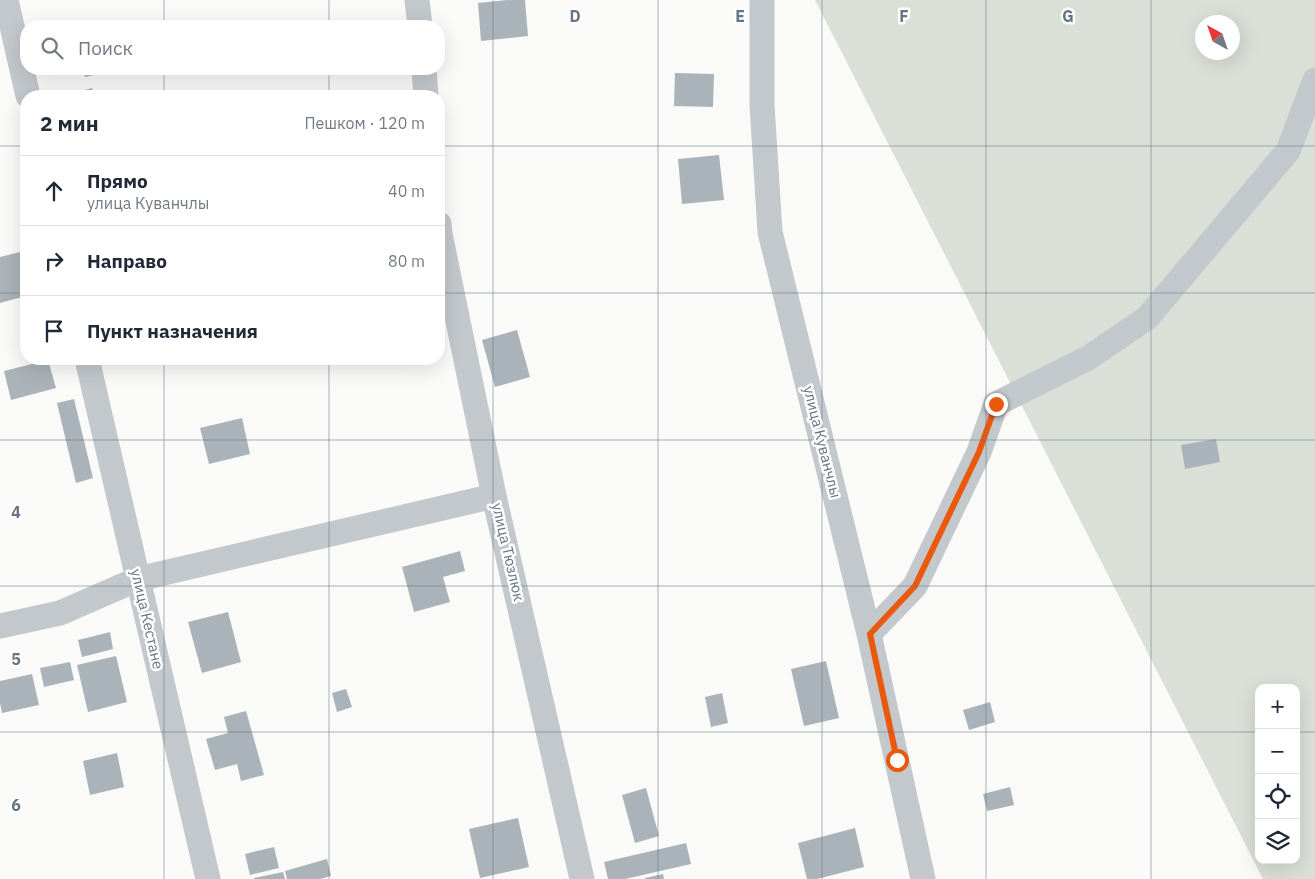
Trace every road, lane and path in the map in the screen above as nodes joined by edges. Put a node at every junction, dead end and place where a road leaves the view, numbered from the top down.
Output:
1 (6, 0) edge
2 (417, 0) edge
3 (762, 0) edge
4 (419, 20) edge
5 (20, 61) edge
6 (23, 75) edge
7 (424, 75) edge
8 (1315, 80) edge
9 (27, 90) edge
10 (426, 90) edge
11 (445, 258) edge
12 (89, 365) edge
13 (494, 496) junction
14 (138, 579) junction
15 (0, 626) edge
16 (870, 634) junction
17 (208, 879) edge
18 (582, 879) edge
19 (922, 879) edge

1 - 5 street
2 - 4 street
3 - 16 street, улица Куванчлы
6 - 9 street
7 - 10 street
8 - 16 street
11 - 13 street, улица Тюзлюк
12 - 14 street, улица Кестане
13 - 14 street
13 - 18 street, улица Тюзлюк
14 - 15 street
14 - 17 street, улица Кестане
16 - 19 street, улица Куванчлы

